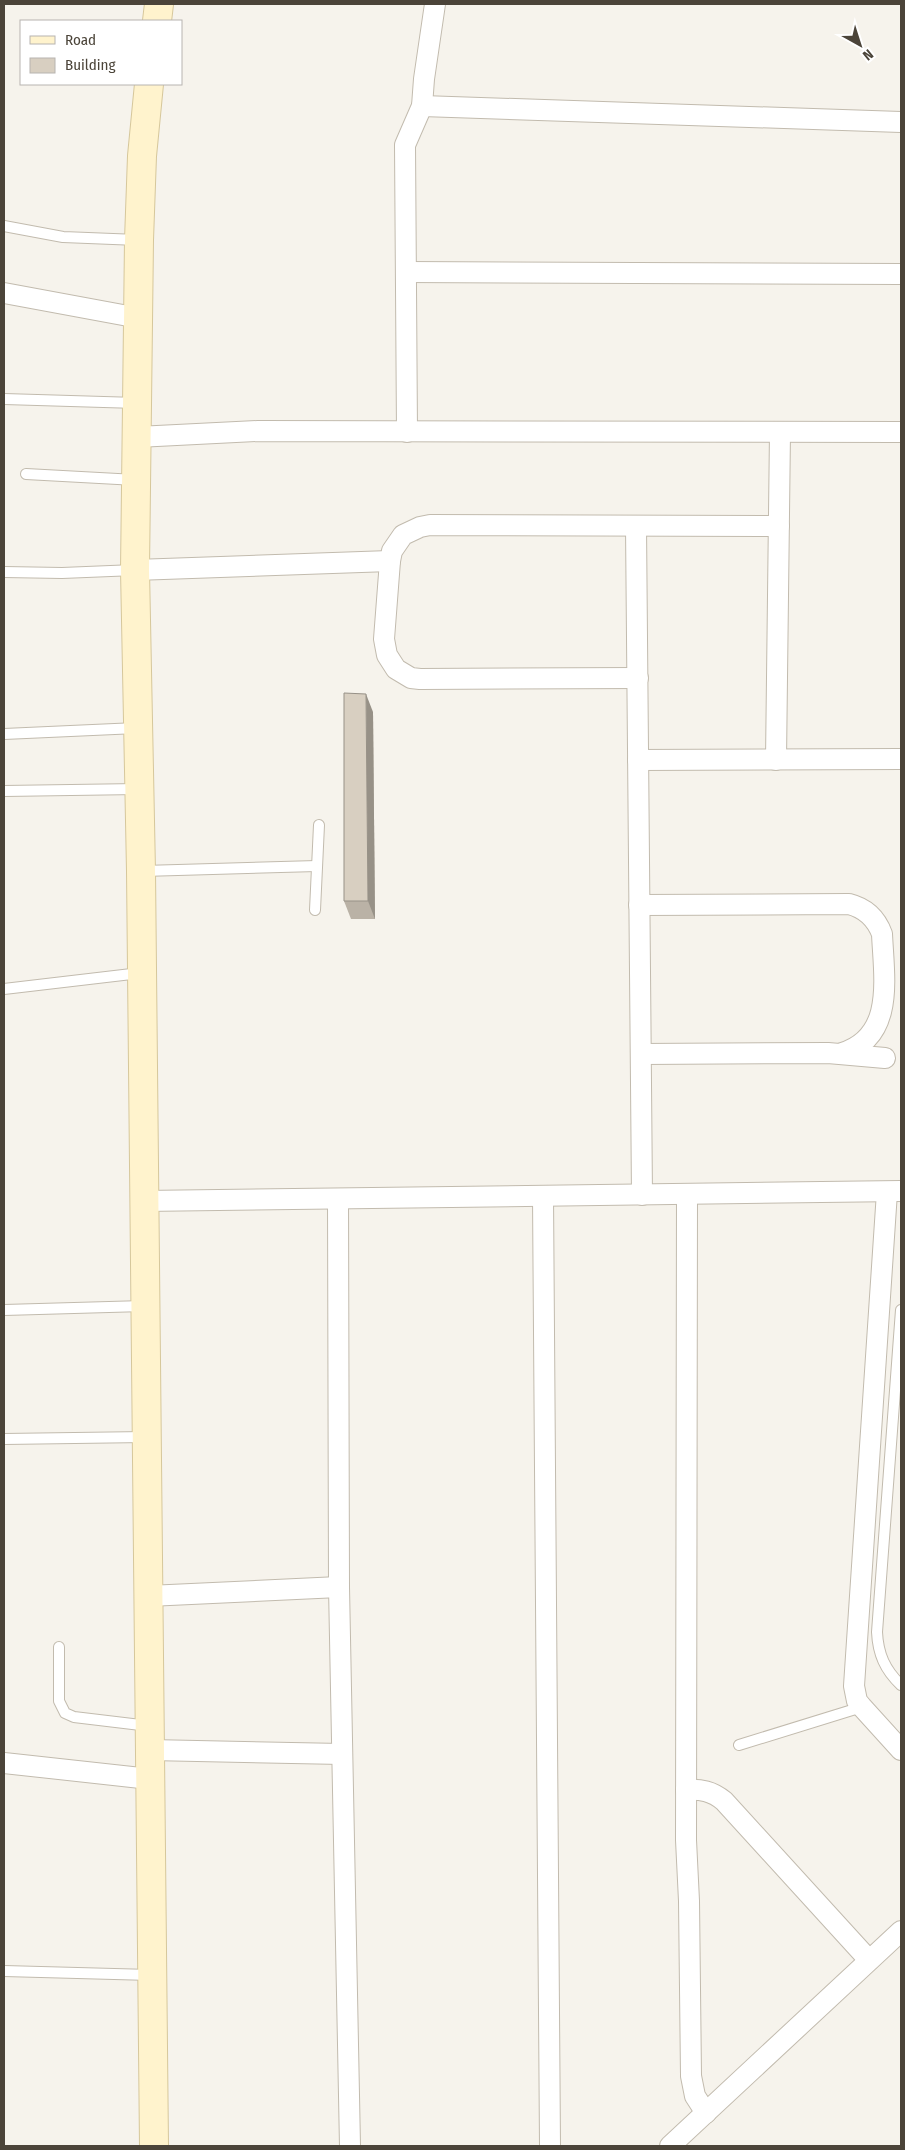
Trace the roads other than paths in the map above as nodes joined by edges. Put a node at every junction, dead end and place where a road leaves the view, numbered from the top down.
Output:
1 (159, 4) edge
2 (435, 4) edge
3 (156, 20) edge
4 (149, 85) edge
5 (422, 106) junction
6 (901, 122) edge
7 (4, 226) edge
8 (139, 240) junction
9 (406, 272) junction
10 (901, 274) edge
11 (4, 293) edge
12 (138, 318) junction
13 (4, 399) edge
14 (138, 403) junction
15 (407, 432) junction
16 (780, 432) junction
17 (901, 432) edge
18 (137, 436) junction
19 (26, 474) dead end
20 (137, 480) junction
21 (636, 526) junction
22 (780, 526) junction
23 (390, 561) junction
24 (135, 570) junction
25 (4, 572) edge
26 (638, 678) junction
27 (138, 728) junction
28 (4, 734) edge
29 (901, 759) edge
30 (638, 760) junction
31 (776, 760) junction
32 (139, 789) junction
33 (4, 791) edge
34 (319, 825) dead end
35 (317, 866) junction
36 (141, 871) junction
37 (639, 905) junction
38 (315, 910) dead end
39 (141, 973) junction
40 (4, 989) edge
41 (842, 1053) junction
42 (641, 1054) junction
43 (885, 1058) dead end
44 (894, 1191) edge
45 (687, 1194) junction
46 (642, 1195) junction
47 (542, 1196) junction
48 (338, 1199) junction
49 (143, 1201) junction
50 (144, 1306) junction
51 (4, 1310) edge
52 (901, 1310) edge
53 (146, 1437) junction
54 (4, 1439) edge
55 (339, 1587) junction
56 (148, 1596) junction
57 (59, 1647) dead end
58 (901, 1686) edge
59 (862, 1707) junction
60 (150, 1738) junction
61 (739, 1745) dead end
62 (901, 1750) edge
63 (342, 1754) junction
64 (4, 1763) edge
65 (150, 1778) junction
66 (686, 1790) junction
67 (901, 1931) edge
68 (869, 1960) junction
69 (4, 1971) edge
70 (151, 1975) junction
71 (706, 2113) junction
72 (154, 2146) edge
73 (350, 2146) edge
74 (550, 2146) edge
75 (670, 2146) edge

1 - 3 main road
2 - 5 street
4 - 8 main road
5 - 6 street
5 - 9 street
7 - 8 lane
8 - 12 main road
9 - 10 street
9 - 15 street
11 - 12 street
12 - 14 main road
13 - 14 lane
14 - 18 main road
15 - 16 street
15 - 18 street
16 - 17 street
16 - 22 street
18 - 20 main road
19 - 20 lane
20 - 24 main road
21 - 22 street
21 - 23 street
21 - 26 street
22 - 31 street
23 - 24 street
23 - 26 street
24 - 25 lane
24 - 27 main road
26 - 30 street
27 - 28 lane
27 - 32 main road
29 - 31 street
30 - 31 street
30 - 37 street
32 - 33 lane
32 - 36 main road
34 - 35 lane
35 - 36 lane
35 - 38 lane
36 - 39 main road
37 - 41 street
37 - 42 street
39 - 40 lane
39 - 49 main road
41 - 42 street
41 - 43 street
42 - 46 street
44 - 45 street
44 - 59 street
45 - 46 street
45 - 66 street
46 - 47 street
47 - 48 street
47 - 74 street
48 - 49 street
48 - 55 street
49 - 50 main road
50 - 51 lane
50 - 53 main road
52 - 58 lane
53 - 54 lane
53 - 56 main road
55 - 56 street
55 - 63 street
56 - 60 main road
57 - 60 lane
59 - 61 lane
59 - 62 street
60 - 63 street
60 - 65 main road
63 - 73 street
64 - 65 street
65 - 70 main road
66 - 68 street
66 - 71 street
67 - 68 street
68 - 71 street
69 - 70 lane
70 - 72 main road
71 - 75 street

